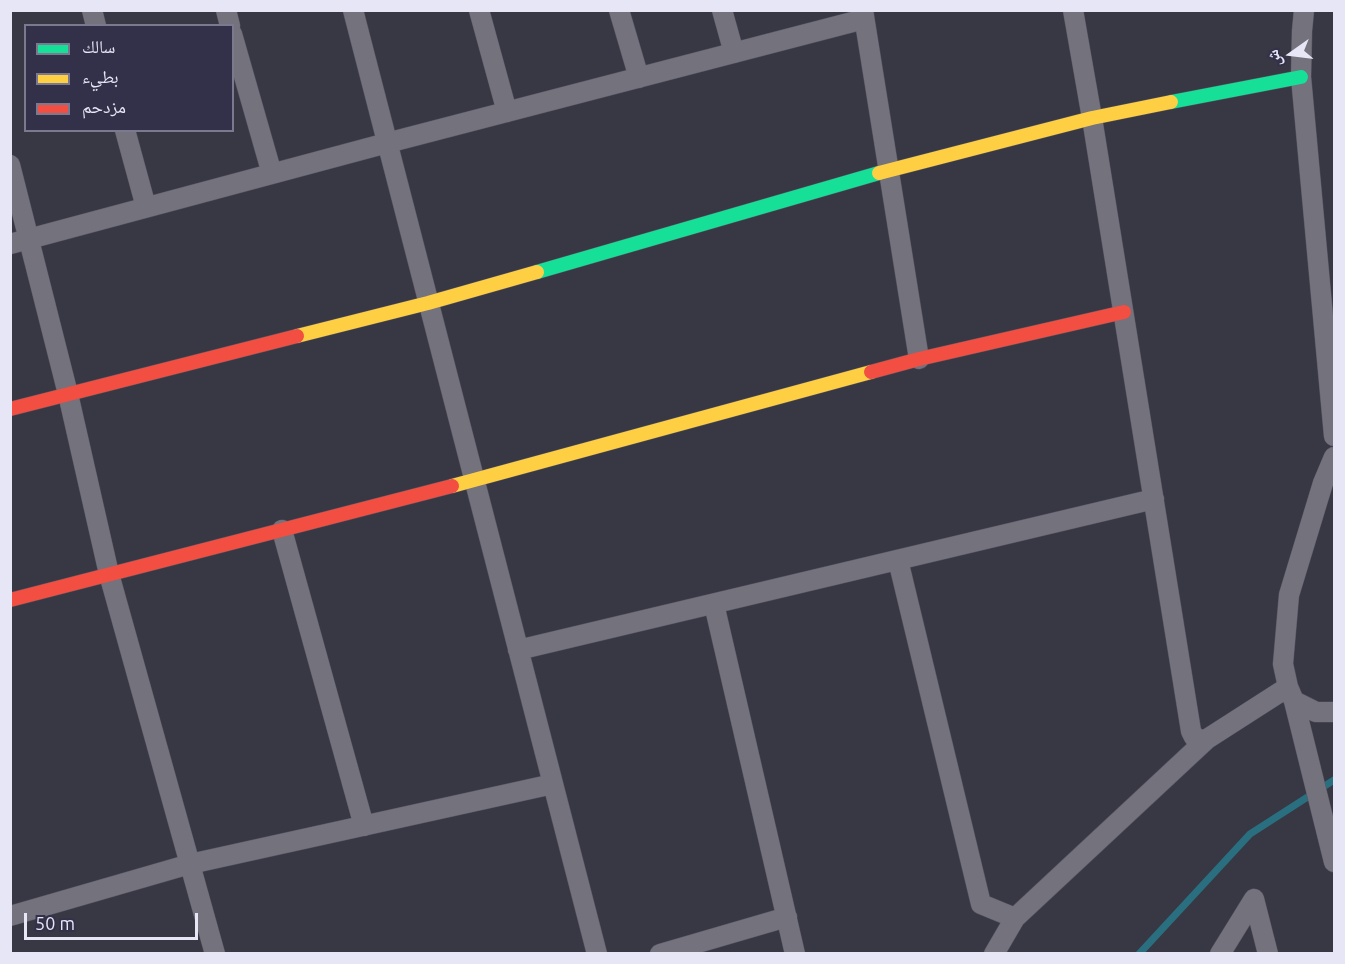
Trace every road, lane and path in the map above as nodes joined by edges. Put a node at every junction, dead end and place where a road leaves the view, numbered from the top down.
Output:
1 (353, 10) edge
2 (479, 10) edge
3 (618, 10) edge
4 (722, 10) edge
5 (1073, 10) edge
6 (1299, 10) edge
7 (1304, 10) edge
8 (864, 15) edge
9 (1302, 31) junction
10 (234, 41) edge
11 (734, 53) junction
12 (1301, 77) junction
13 (639, 78) junction
14 (507, 112) junction
15 (1092, 118) junction
16 (126, 132) edge
17 (387, 143) junction
18 (10, 165) edge
19 (889, 170) junction
20 (272, 174) junction
21 (146, 207) junction
22 (20, 242) edge
23 (428, 303) junction
24 (1124, 312) junction
25 (919, 359) junction
26 (68, 394) junction
27 (10, 409) edge
28 (1335, 436) edge
29 (1335, 457) edge
30 (474, 480) junction
31 (1154, 500) junction
32 (282, 530) junction
33 (898, 560) junction
34 (108, 574) junction
35 (10, 600) edge
36 (714, 604) junction
37 (518, 650) junction
38 (1291, 694) junction
39 (1335, 712) edge
40 (1207, 739) junction
41 (553, 784) junction
42 (364, 826) junction
43 (1335, 862) edge
44 (190, 864) junction
45 (10, 916) edge
46 (786, 917) junction
47 (1016, 918) junction
48 (215, 954) edge
49 (597, 954) edge
50 (660, 954) edge
51 (795, 954) edge
52 (994, 954) edge
53 (1220, 954) edge
54 (1268, 954) edge

1 - 17 street
2 - 14 street
3 - 13 street
4 - 11 street
5 - 15 street
6 - 9 street
7 - 9 street
8 - 11 street
8 - 19 street
9 - 12 street
10 - 20 street
11 - 13 street
12 - 15 street
12 - 28 street
13 - 14 street
14 - 17 street
15 - 19 street
15 - 24 street
16 - 21 street
17 - 20 street
17 - 23 street
18 - 22 street
19 - 23 street
19 - 25 street
20 - 21 street
21 - 22 street
22 - 26 street
23 - 26 street
23 - 30 street
24 - 25 street
24 - 31 street
25 - 30 street
26 - 27 street
26 - 34 street
29 - 38 street
30 - 32 street
30 - 37 street
31 - 33 street
31 - 40 street
32 - 34 street
32 - 42 street
33 - 36 street
33 - 47 street
34 - 35 street
34 - 44 street
36 - 37 street
36 - 46 street
37 - 41 street
38 - 39 street
38 - 40 street
38 - 43 street
40 - 47 street
41 - 42 street
41 - 49 street
42 - 44 street
44 - 45 street
44 - 48 street
46 - 50 street
46 - 51 street
47 - 52 street
53 - 54 street

